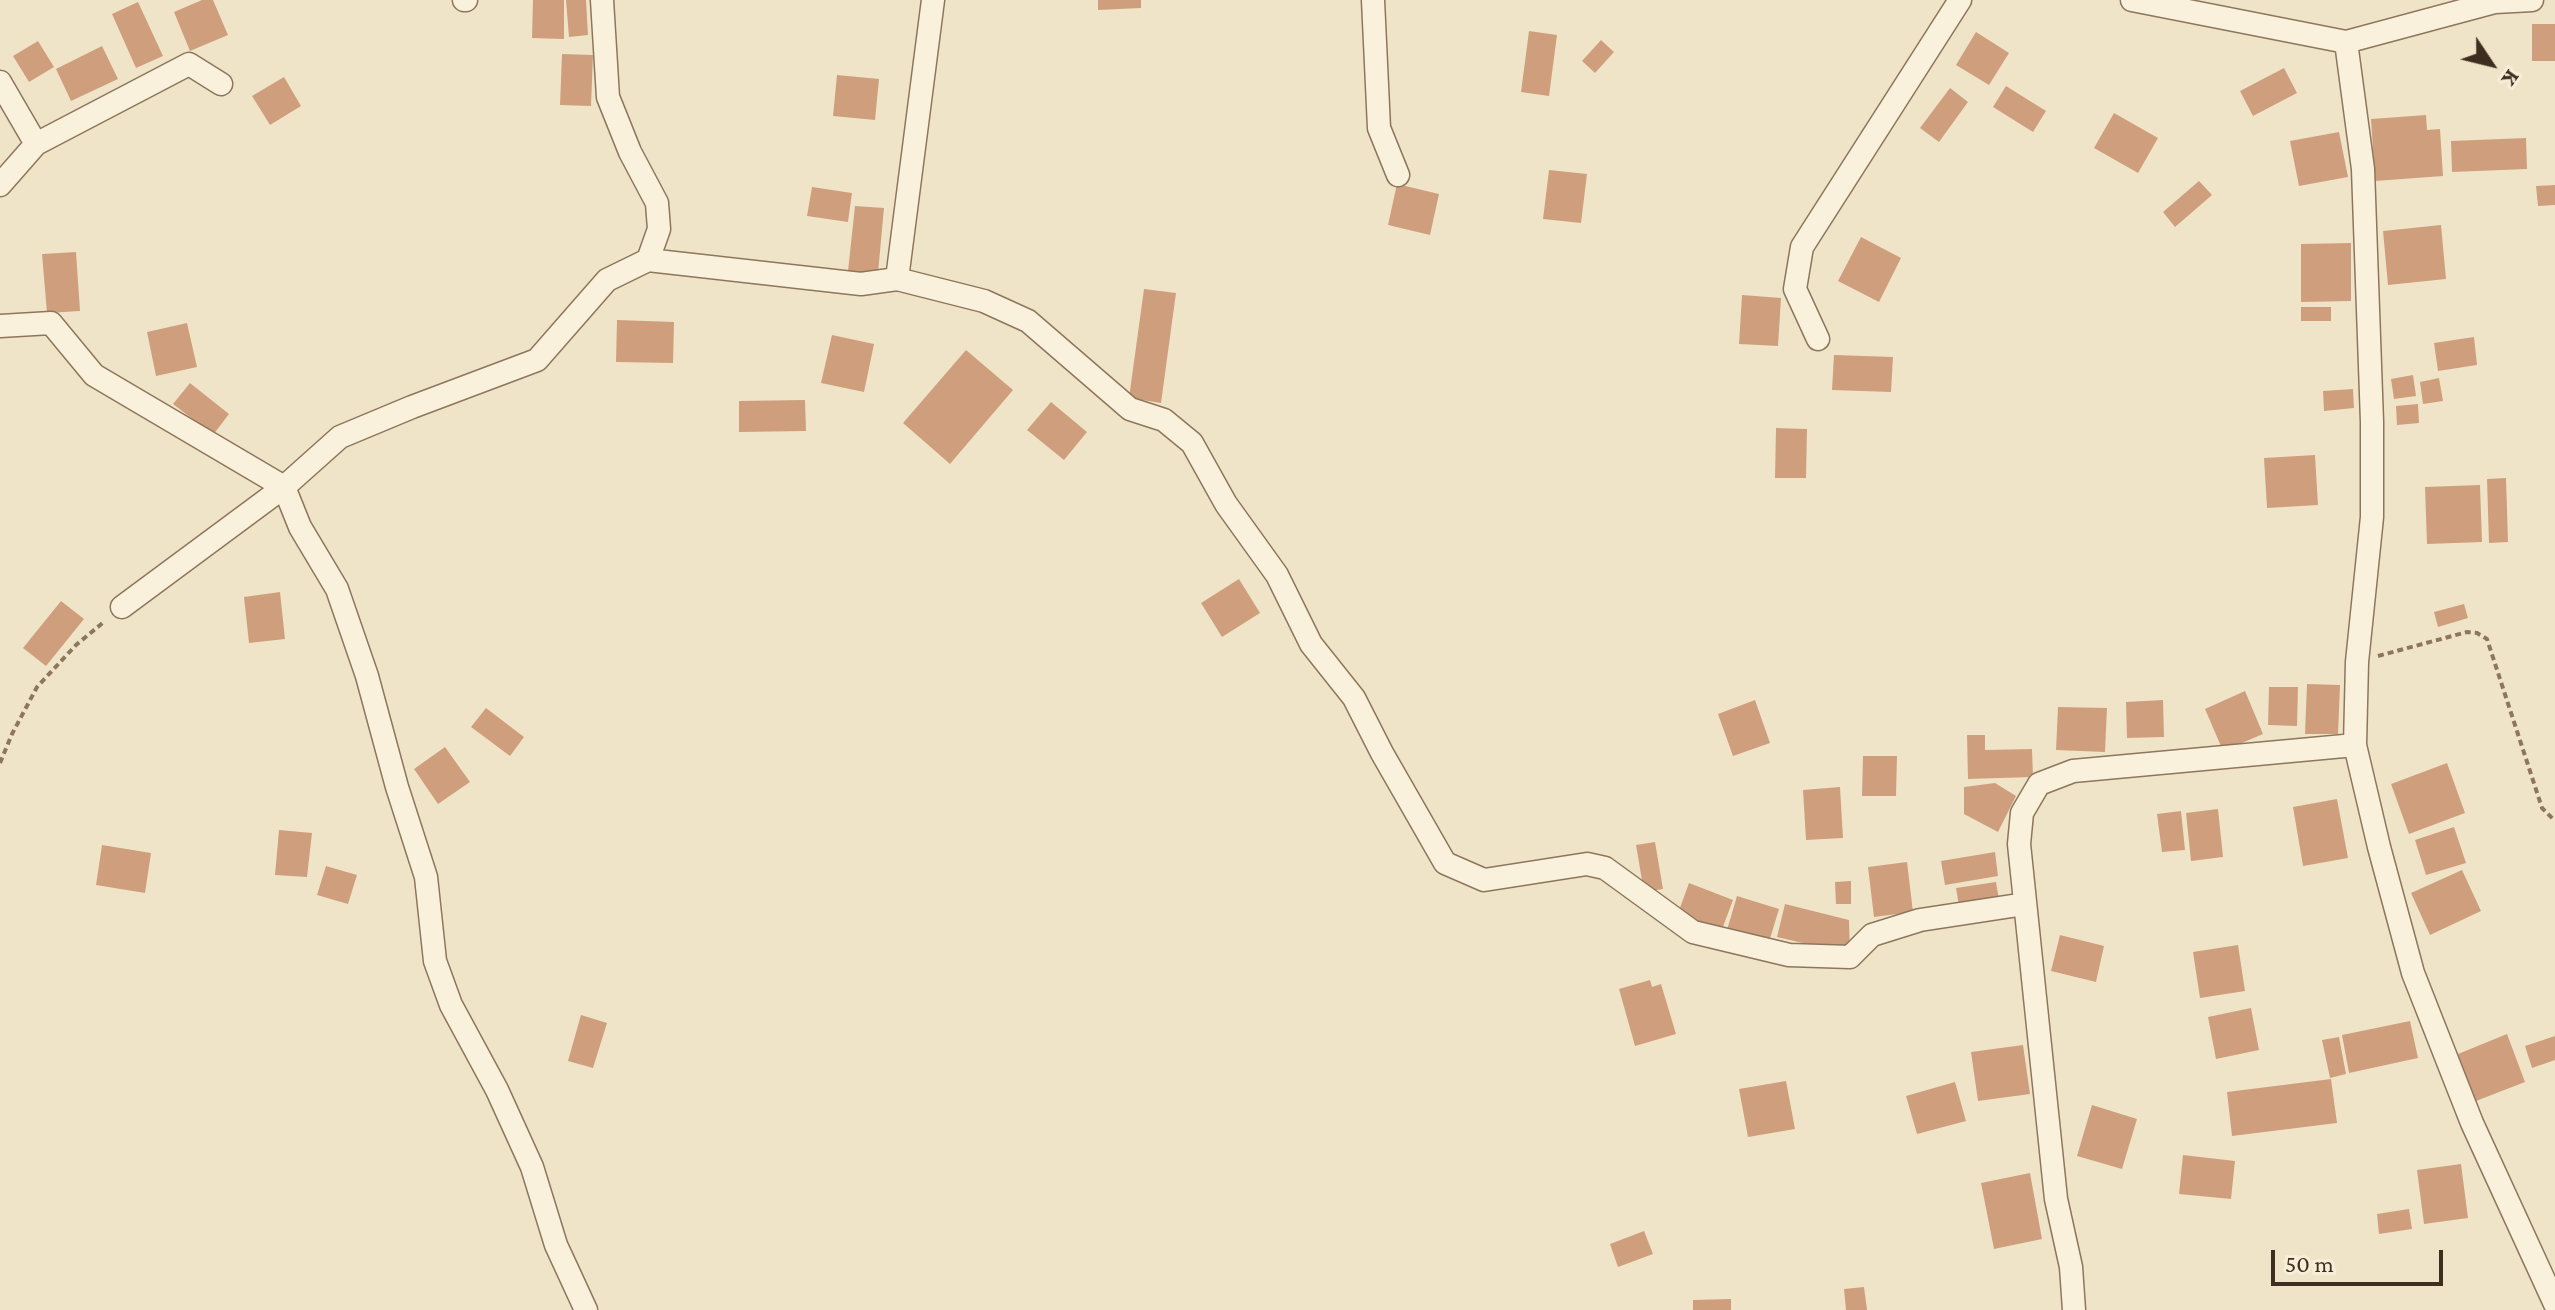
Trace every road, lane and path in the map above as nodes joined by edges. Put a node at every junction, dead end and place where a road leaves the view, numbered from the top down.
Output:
1 (602, 0) edge
2 (933, 0) edge
3 (1373, 0) edge
4 (1960, 0) edge
5 (2132, 0) edge
6 (2532, 0) edge
7 (2346, 42) junction
8 (0, 82) edge
9 (221, 84) dead end
10 (36, 144) junction
11 (1398, 175) dead end
12 (0, 185) edge
13 (648, 260) junction
14 (897, 279) junction
15 (0, 326) edge
16 (1818, 339) dead end
17 (284, 487) junction
18 (122, 607) joint
19 (2357, 662) junction
20 (2355, 745) junction
21 (0, 763) edge
22 (2555, 821) edge
23 (2025, 904) junction
24 (2555, 1304) edge
25 (586, 1310) edge
26 (2074, 1310) edge

1 - 13 street
2 - 14 street
3 - 11 street
4 - 16 street
5 - 7 street
6 - 7 street
7 - 19 street
8 - 10 street
9 - 10 street
10 - 12 street
13 - 14 street
13 - 17 street
14 - 23 street
15 - 17 street
17 - 18 street
17 - 25 street
18 - 21 path
19 - 20 street
19 - 22 path
20 - 23 street
20 - 24 street
23 - 26 street

